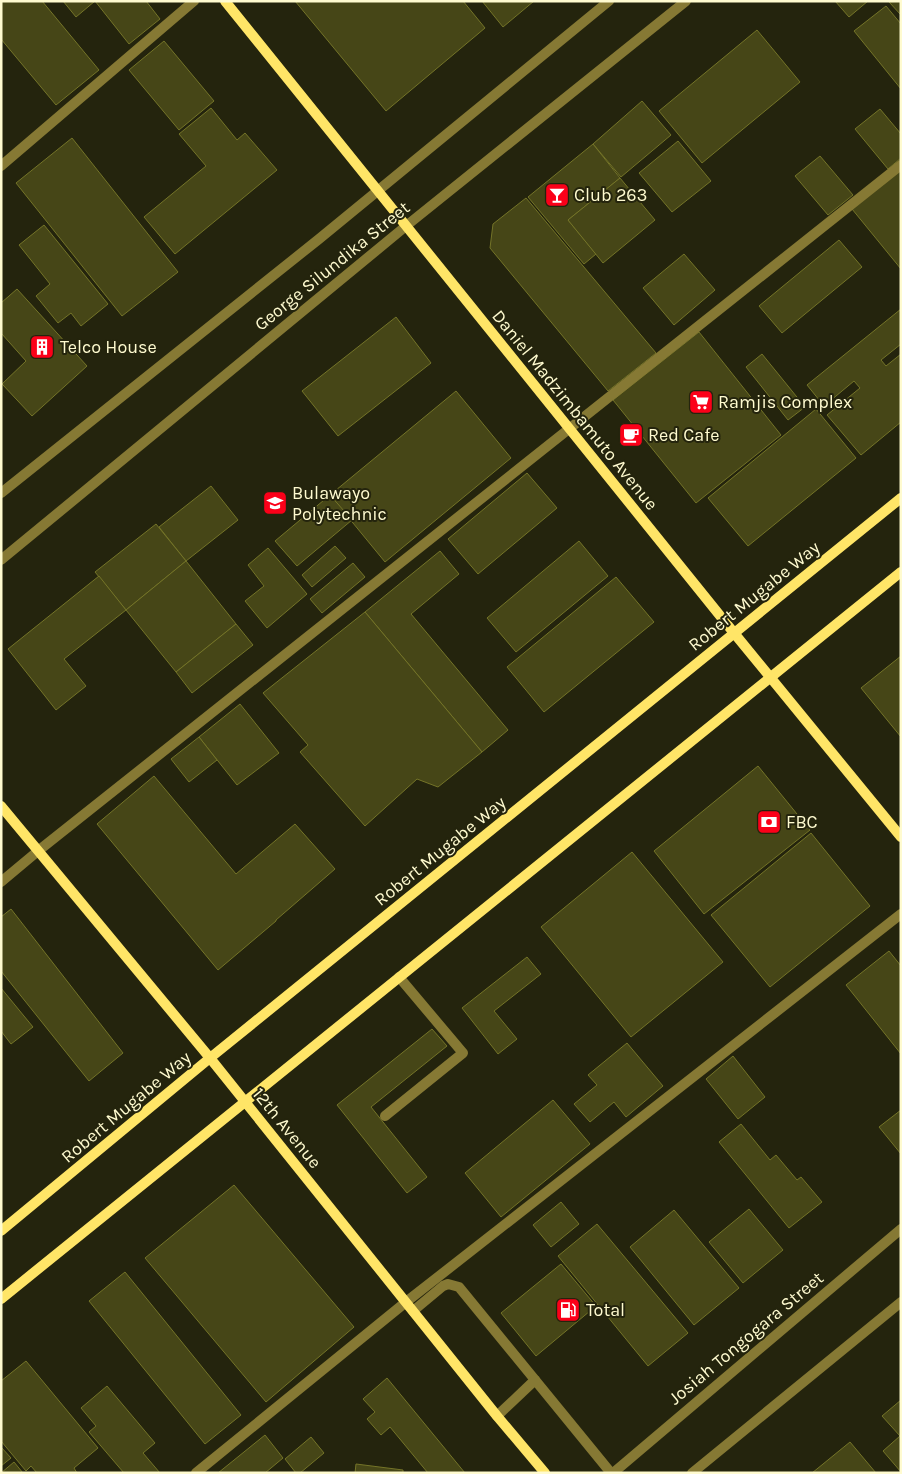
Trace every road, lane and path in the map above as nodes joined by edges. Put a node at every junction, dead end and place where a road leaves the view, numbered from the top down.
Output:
1 (194, 1) edge
2 (225, 1) edge
3 (608, 1) edge
4 (686, 1) edge
5 (901, 165) edge
6 (1, 166) edge
7 (378, 191) junction
8 (406, 226) junction
9 (569, 429) junction
10 (1, 494) edge
11 (901, 498) edge
12 (1, 560) edge
13 (901, 572) edge
14 (734, 633) junction
15 (770, 678) junction
16 (1, 806) edge
17 (901, 837) edge
18 (38, 851) junction
19 (1, 882) edge
20 (901, 914) edge
21 (399, 976) junction
22 (210, 1058) junction
23 (244, 1102) junction
24 (385, 1116) dead end
25 (901, 1229) edge
26 (1, 1231) edge
27 (1, 1299) edge
28 (406, 1302) junction
29 (901, 1302) edge
30 (413, 1311) junction
31 (535, 1380) junction
32 (497, 1416) junction
33 (196, 1473) edge
34 (545, 1473) edge
35 (612, 1473) edge
36 (692, 1473) edge

1 - 6 street
2 - 7 main road, Daniel Madzimbamuto Avenue
3 - 7 street, George Silundika Street
4 - 8 street, George Silundika Street
5 - 9 street
7 - 8 main road, Daniel Madzimbamuto Avenue
7 - 10 street, George Silundika Street
8 - 9 main road, Daniel Madzimbamuto Avenue
8 - 12 street, George Silundika Street
9 - 14 main road, Daniel Madzimbamuto Avenue
9 - 18 street
11 - 14 main road, Robert Mugabe Way
13 - 15 main road
14 - 15 main road, Daniel Madzimbamuto Avenue
14 - 22 main road, Robert Mugabe Way
15 - 17 main road, Daniel Madzimbamuto Avenue
15 - 21 main road
16 - 18 main road, 12th Avenue
18 - 19 street
18 - 22 main road, 12th Avenue
20 - 28 street
21 - 23 main road
21 - 24 street
22 - 23 main road, 12th Avenue
22 - 26 main road, Robert Mugabe Way
23 - 27 main road
23 - 28 main road, 12th Avenue
25 - 35 street, Josiah Tongogara Street
28 - 30 main road, 12th Avenue
28 - 33 street
29 - 36 street
30 - 31 street
30 - 32 main road, 12th Avenue
31 - 32 street
31 - 35 street
32 - 34 main road, 12th Avenue

